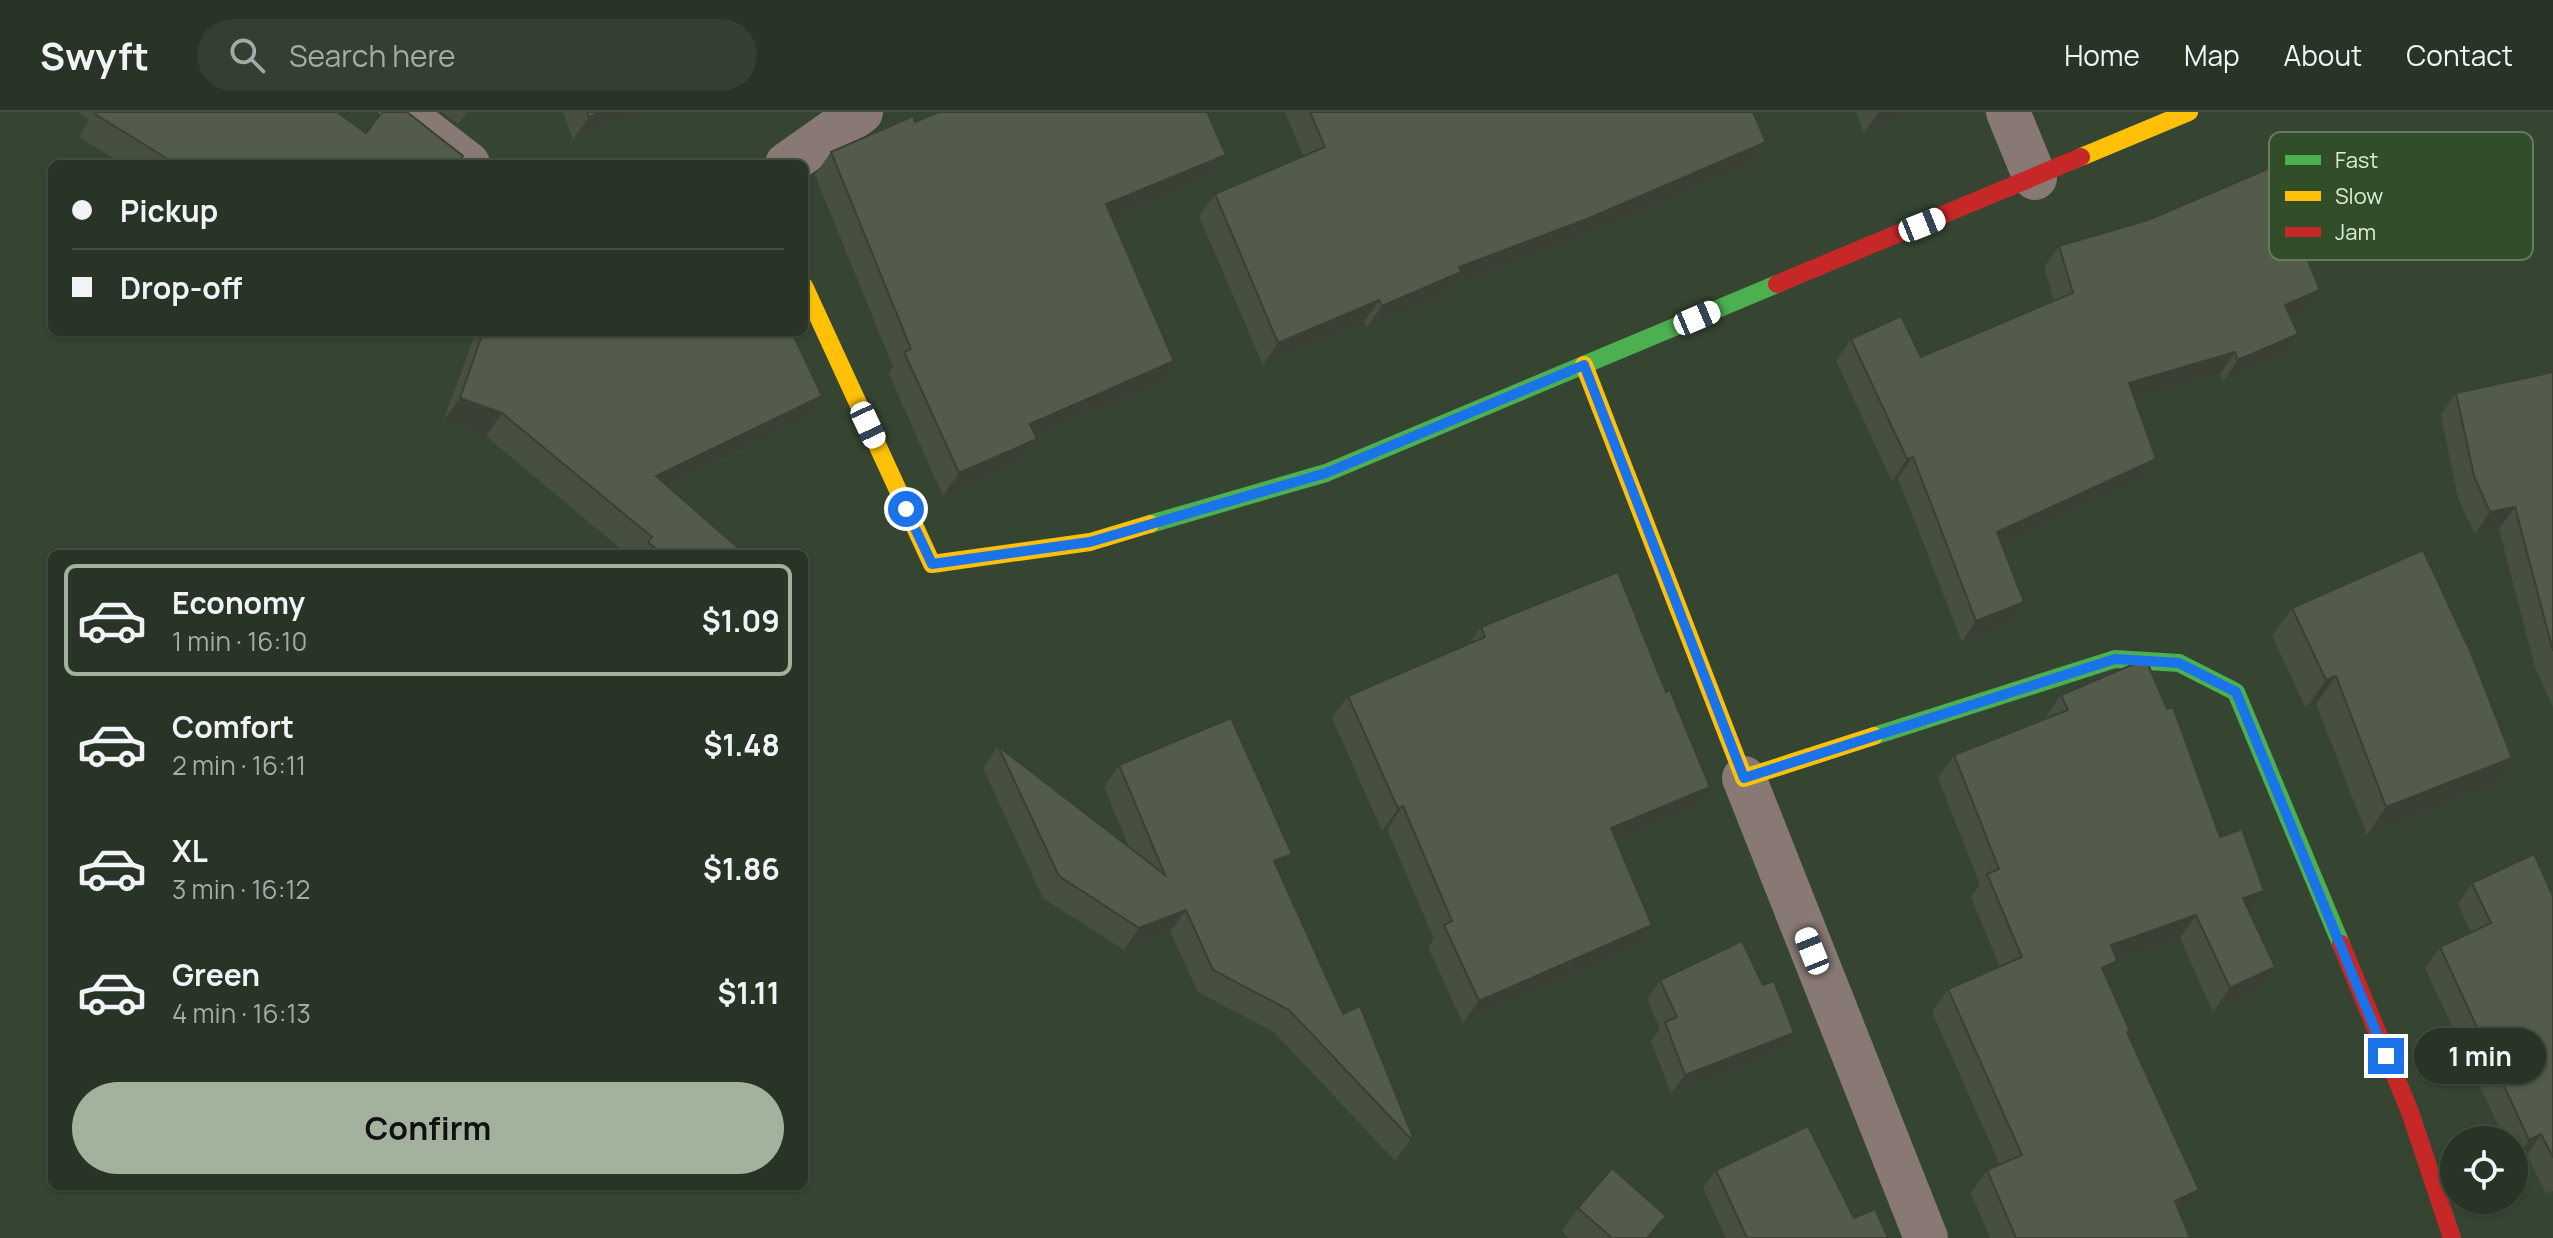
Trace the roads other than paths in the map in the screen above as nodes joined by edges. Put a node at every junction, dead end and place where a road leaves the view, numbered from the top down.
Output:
1 (401, 112) edge
2 (861, 112) edge
3 (2008, 112) edge
4 (2189, 112) edge
5 (463, 160) edge
6 (793, 160) edge
7 (2035, 178) junction
8 (808, 295) edge
9 (1584, 365) junction
10 (1744, 778) junction
11 (1926, 1238) edge
12 (2452, 1238) edge

1 - 5 street
2 - 6 street
3 - 7 street
4 - 7 street
7 - 9 street
8 - 9 street
9 - 10 street
10 - 11 street
10 - 12 street

